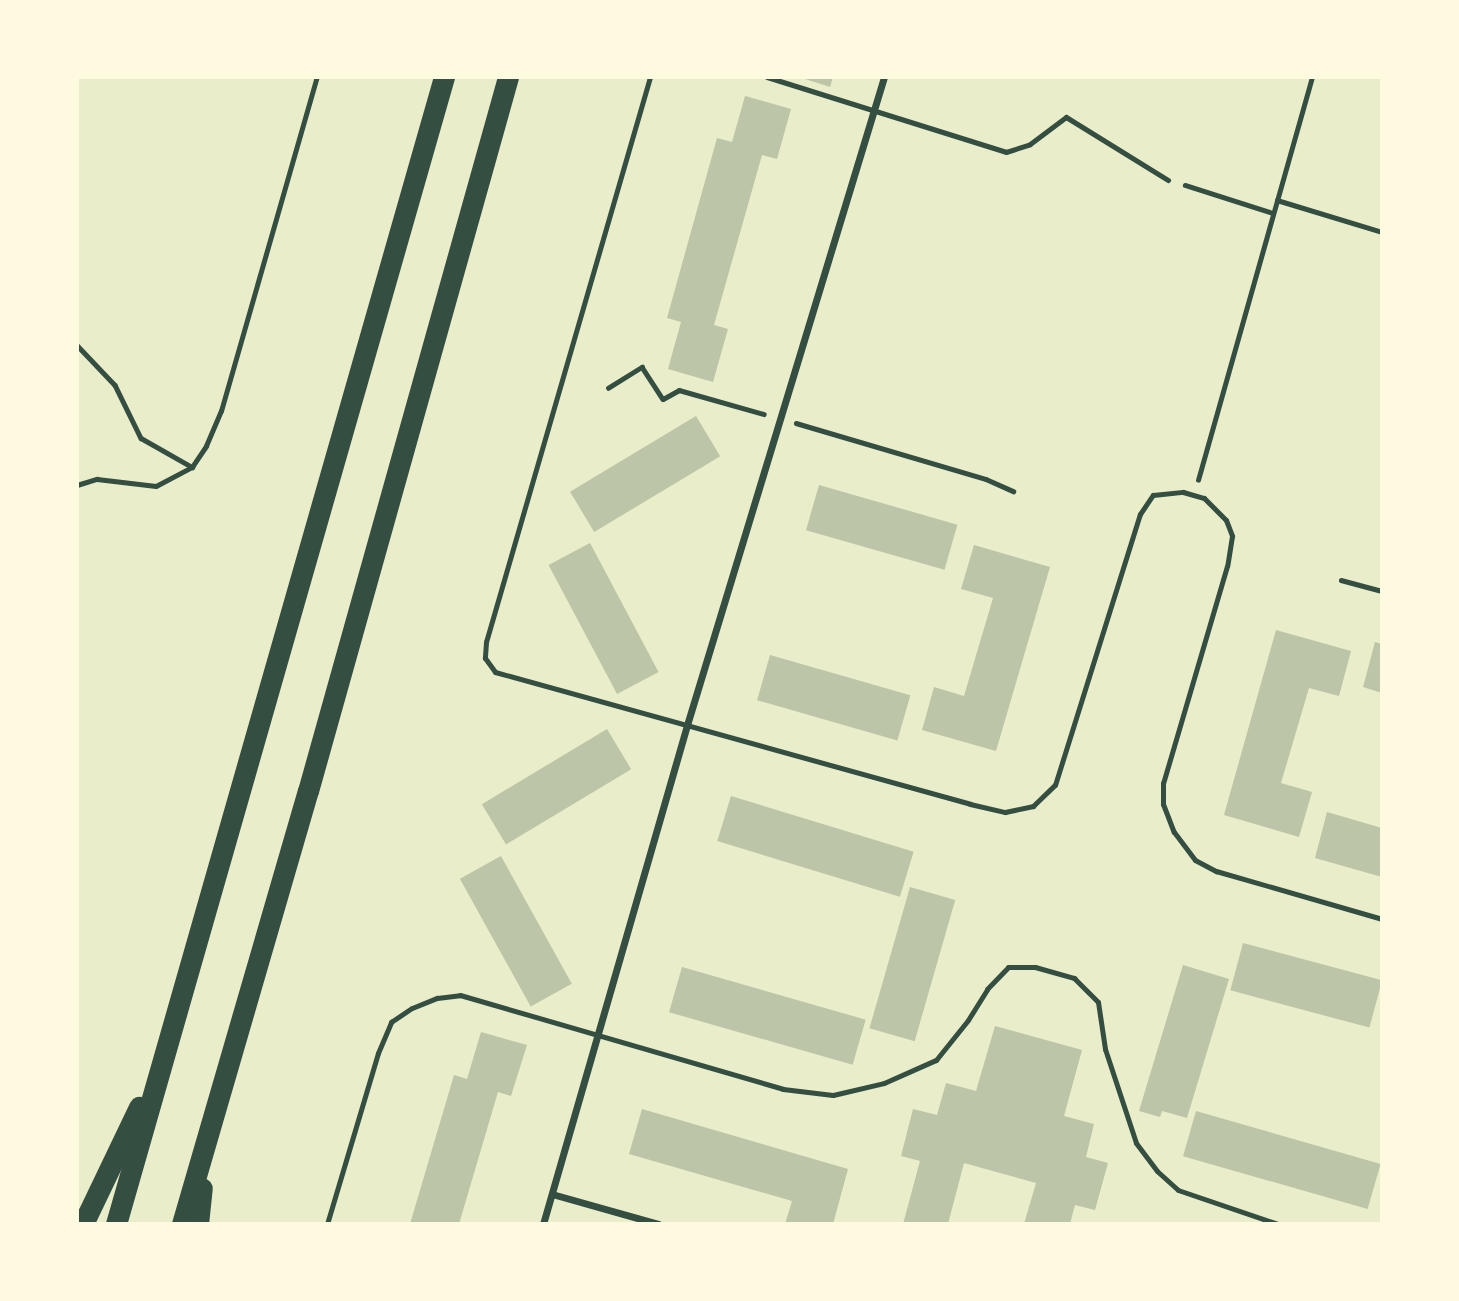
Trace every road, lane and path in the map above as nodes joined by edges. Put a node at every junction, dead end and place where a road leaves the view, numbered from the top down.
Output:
1 (317, 77) edge
2 (444, 77) edge
3 (508, 77) edge
4 (650, 77) edge
5 (767, 77) edge
6 (884, 77) edge
7 (1312, 77) edge
8 (875, 109) junction
9 (1168, 180) joint
10 (1277, 200) junction
11 (1273, 213) junction
12 (1382, 232) edge
13 (77, 345) edge
14 (608, 388) dead end
15 (780, 418) junction
16 (192, 467) junction
17 (77, 485) edge
18 (1013, 491) dead end
19 (1194, 495) junction
20 (1341, 580) dead end
21 (1382, 591) edge
22 (687, 724) junction
23 (1382, 919) edge
24 (598, 1034) junction
25 (164, 1055) junction
26 (208, 1130) junction
27 (552, 1194) junction
28 (83, 1224) edge
29 (116, 1224) edge
30 (182, 1224) edge
31 (198, 1224) edge
32 (327, 1224) edge
33 (543, 1224) edge
34 (659, 1224) edge
35 (1278, 1224) edge

1 - 16 path
2 - 25 highway
3 - 26 highway
4 - 22 lane
5 - 8 lane
6 - 8 street
7 - 10 path
8 - 9 lane
8 - 15 street
9 - 11 path
10 - 11 path
10 - 12 path
11 - 19 path
13 - 16 path
14 - 15 path
15 - 18 path
15 - 22 street
16 - 17 path
19 - 22 lane
19 - 23 lane
20 - 21 path
22 - 24 street
24 - 27 street
24 - 32 lane
24 - 35 lane
25 - 28 highway
25 - 29 highway
26 - 30 highway
26 - 31 highway
27 - 33 street
27 - 34 street

